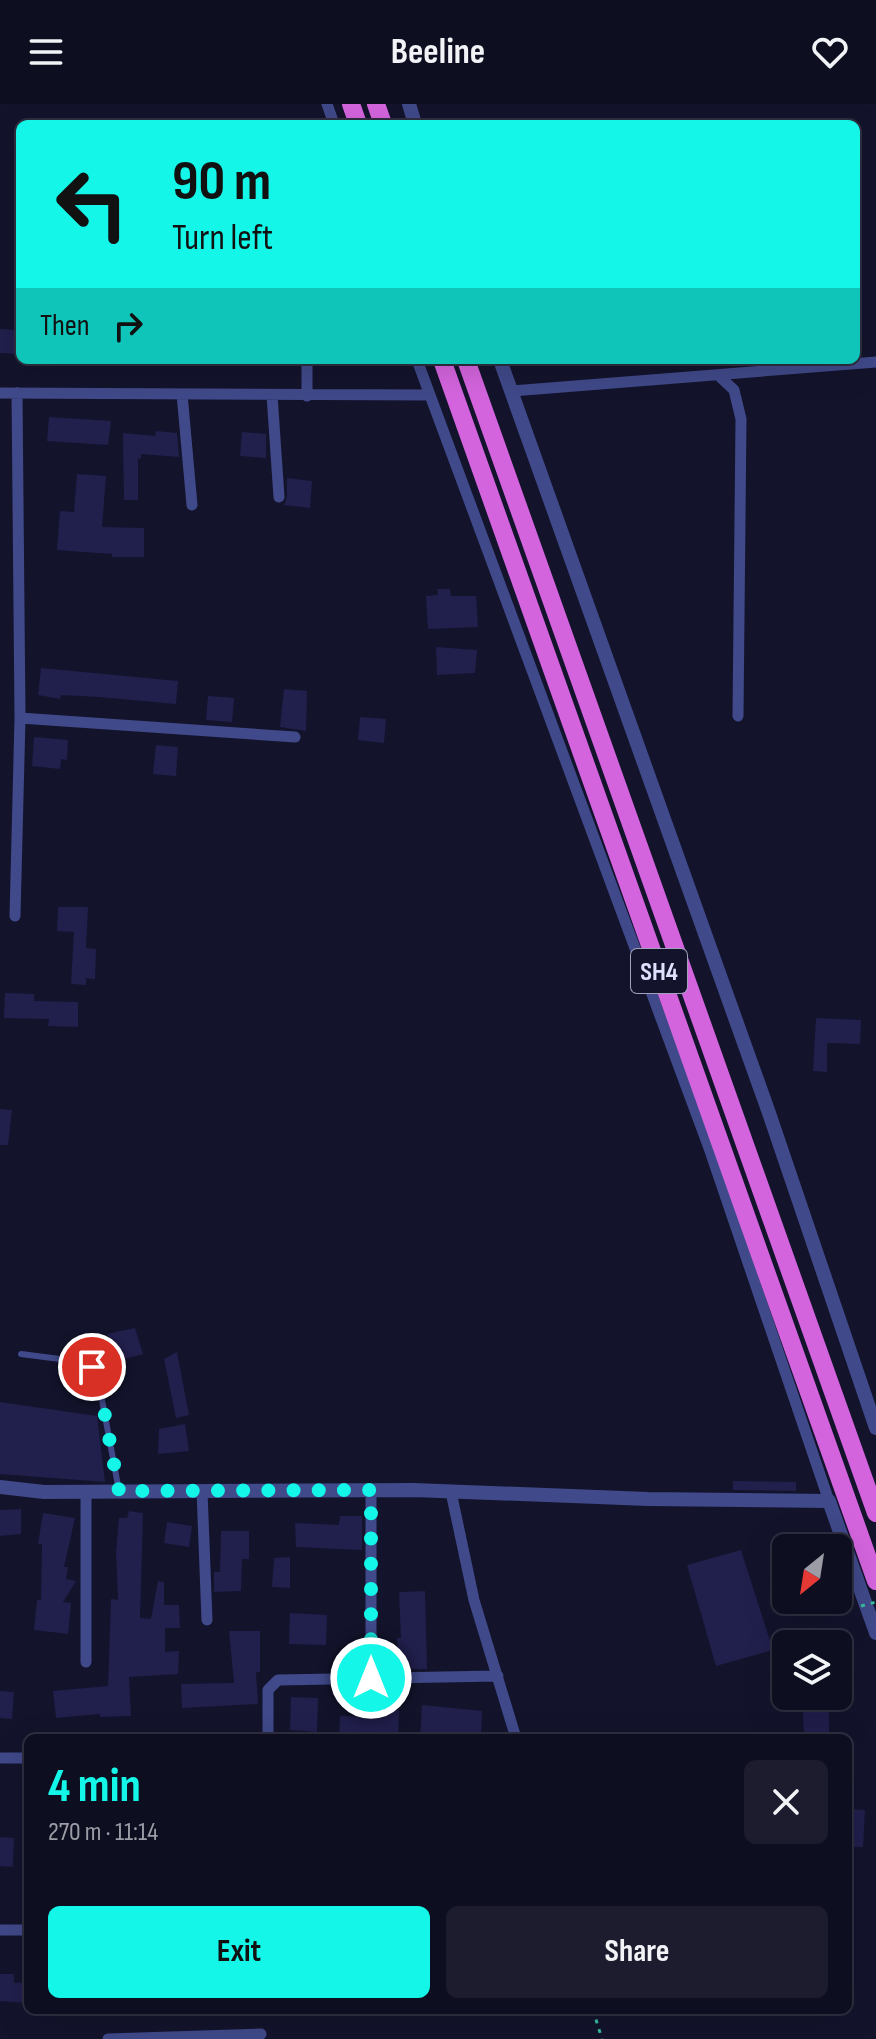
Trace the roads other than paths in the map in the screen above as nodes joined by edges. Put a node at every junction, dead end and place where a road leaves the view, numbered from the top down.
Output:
1 (307, 364) edge
2 (418, 364) edge
3 (443, 364) edge
4 (467, 364) edge
5 (502, 364) edge
6 (817, 364) edge
7 (758, 366) edge
8 (718, 375) junction
9 (512, 391) junction
10 (0, 393) edge
11 (17, 393) junction
12 (182, 394) junction
13 (272, 395) junction
14 (429, 395) junction
15 (307, 396) junction
16 (279, 497) dead end
17 (192, 505) dead end
18 (738, 716) dead end
19 (20, 718) junction
20 (295, 737) dead end
21 (15, 916) dead end
22 (21, 1354) dead end
23 (876, 1428) edge
24 (0, 1487) edge
25 (371, 1490) junction
26 (119, 1491) junction
27 (202, 1491) junction
28 (86, 1492) junction
29 (451, 1492) junction
30 (829, 1501) junction
31 (876, 1513) edge
32 (876, 1581) edge
33 (207, 1620) dead end
34 (876, 1633) edge
35 (86, 1662) dead end
36 (498, 1676) junction
37 (371, 1678) junction
38 (268, 1734) edge
39 (515, 1734) edge
40 (0, 1758) edge
41 (24, 1758) edge
42 (0, 1930) edge
43 (24, 1930) edge
44 (261, 2034) dead end
45 (108, 2039) edge

1 - 15 street
2 - 14 street
3 - 32 highway, SH4
4 - 31 highway, SH4
5 - 9 street
6 - 7 street
7 - 8 street
8 - 9 street
8 - 18 street
9 - 23 street
10 - 11 street
11 - 12 street
11 - 19 street
12 - 13 street
12 - 17 street
13 - 15 street
13 - 16 street
14 - 15 street
14 - 30 street
19 - 20 street
19 - 21 street
22 - 26 lane
24 - 28 street
25 - 27 street
25 - 29 street
25 - 37 street
26 - 27 street
26 - 28 street
27 - 33 street
28 - 35 street
29 - 30 street
29 - 36 street
30 - 34 street
36 - 37 street
36 - 39 street
37 - 38 street
40 - 41 street
42 - 43 street
44 - 45 street

